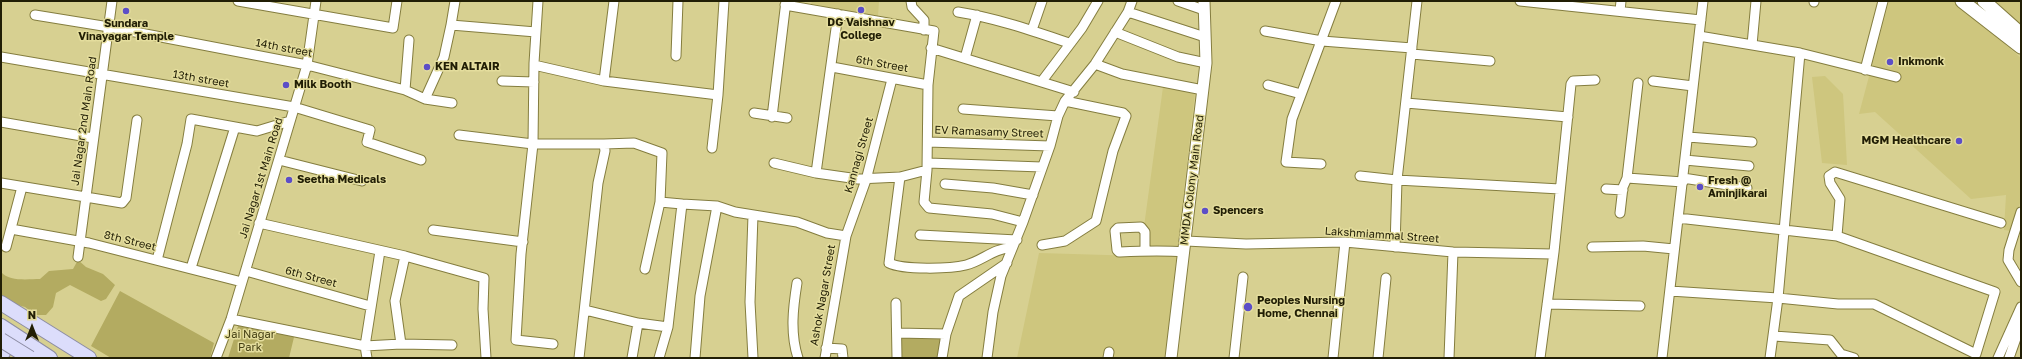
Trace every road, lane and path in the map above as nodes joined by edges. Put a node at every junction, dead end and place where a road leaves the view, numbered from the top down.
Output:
1 (112, 1) edge
2 (238, 1) edge
3 (316, 1) edge
4 (398, 1) edge
5 (455, 1) edge
6 (538, 1) edge
7 (614, 1) edge
8 (678, 1) edge
9 (724, 1) edge
10 (911, 1) edge
11 (1042, 1) edge
12 (1098, 1) edge
13 (1132, 1) edge
14 (1178, 1) edge
15 (1336, 1) edge
16 (1417, 1) edge
17 (1520, 1) edge
18 (1621, 1) edge
19 (1703, 1) edge
20 (1756, 1) edge
21 (1883, 1) edge
22 (1962, 1) edge
23 (1984, 1) edge
24 (785, 3) edge
25 (1204, 6) edge
26 (1620, 11) junction
27 (958, 12) dead end
28 (1128, 12) junction
29 (313, 14) junction
30 (838, 14) junction
31 (35, 15) dead end
32 (977, 15) junction
33 (1701, 20) junction
34 (451, 26) junction
35 (109, 27) junction
36 (924, 30) junction
37 (1032, 30) junction
38 (536, 32) junction
39 (1115, 32) junction
40 (1265, 32) dead end
41 (2021, 34) edge
42 (1699, 36) junction
43 (1205, 37) junction
44 (409, 40) dead end
45 (1322, 41) junction
46 (1069, 43) junction
47 (1752, 45) junction
48 (2021, 47) edge
49 (931, 48) junction
50 (1412, 51) junction
51 (1800, 53) junction
52 (676, 56) dead end
53 (1, 57) edge
54 (965, 58) junction
55 (1490, 61) dead end
56 (1206, 63) junction
57 (1095, 64) junction
58 (307, 65) junction
59 (534, 65) junction
60 (832, 67) junction
61 (1865, 70) junction
62 (103, 75) junction
63 (1896, 77) dead end
64 (892, 79) junction
65 (1595, 80) dead end
66 (502, 81) dead end
67 (604, 81) junction
68 (1042, 81) junction
69 (1653, 81) dead end
70 (534, 82) junction
71 (1638, 83) dead end
72 (928, 85) junction
73 (1268, 85) dead end
74 (1693, 86) junction
75 (405, 90) junction
76 (1203, 90) junction
77 (1074, 92) junction
78 (1301, 94) junction
79 (718, 95) junction
80 (425, 98) junction
81 (1065, 101) junction
82 (452, 102) dead end
83 (1406, 103) junction
84 (294, 107) junction
85 (963, 109) dead end
86 (754, 113) dead end
87 (1058, 116) junction
88 (772, 117) junction
89 (1568, 117) junction
90 (787, 118) dead end
91 (137, 120) dead end
92 (290, 121) junction
93 (1, 122) edge
94 (235, 127) junction
95 (460, 135) dead end
96 (1688, 137) junction
97 (93, 138) junction
98 (928, 142) junction
99 (1752, 142) dead end
100 (534, 144) junction
101 (604, 144) junction
102 (1050, 146) junction
103 (712, 148) dead end
104 (279, 160) junction
105 (421, 160) dead end
106 (1685, 160) junction
107 (774, 162) dead end
108 (1321, 164) dead end
109 (1748, 166) dead end
110 (928, 167) junction
111 (1042, 167) junction
112 (816, 173) junction
113 (1360, 176) dead end
114 (900, 177) junction
115 (1627, 178) junction
116 (866, 180) junction
117 (1397, 180) junction
118 (1683, 180) junction
119 (362, 181) dead end
120 (1, 183) edge
121 (945, 184) dead end
122 (22, 186) junction
123 (1747, 188) dead end
124 (1560, 189) junction
125 (1606, 189) dead end
126 (1622, 190) junction
127 (1033, 195) junction
128 (85, 198) junction
129 (660, 202) junction
130 (682, 204) junction
131 (717, 206) junction
132 (2021, 212) edge
133 (1620, 213) dead end
134 (753, 215) junction
135 (1678, 218) junction
136 (1024, 222) junction
137 (258, 223) junction
138 (2001, 223) dead end
139 (11, 229) junction
140 (433, 230) dead end
141 (1783, 231) junction
142 (920, 235) dead end
143 (846, 236) junction
144 (1837, 236) junction
145 (1017, 240) junction
146 (1186, 241) junction
147 (79, 242) junction
148 (522, 242) junction
149 (1345, 242) junction
150 (1042, 245) dead end
151 (6, 246) dead end
152 (1395, 247) junction
153 (1592, 247) dead end
154 (1011, 248) junction
155 (1674, 248) junction
156 (380, 251) junction
157 (1145, 251) junction
158 (1184, 252) junction
159 (1454, 252) junction
160 (1553, 254) junction
161 (405, 256) junction
162 (78, 257) dead end
163 (157, 260) junction
164 (1007, 263) junction
165 (191, 268) junction
166 (645, 269) dead end
167 (246, 271) junction
168 (1243, 276) dead end
169 (1386, 278) dead end
170 (242, 282) junction
171 (2021, 282) edge
172 (797, 283) dead end
173 (1670, 291) junction
174 (1778, 298) junction
175 (1, 303) edge
176 (896, 303) dead end
177 (1547, 304) junction
178 (370, 306) junction
179 (1640, 306) dead end
180 (2021, 307) edge
181 (585, 310) junction
182 (231, 319) junction
183 (638, 323) junction
184 (2021, 324) edge
185 (1, 326) edge
186 (668, 327) junction
187 (897, 333) junction
188 (946, 334) junction
189 (1774, 336) junction
190 (7, 337) edge
191 (401, 344) junction
192 (553, 344) dead end
193 (452, 345) dead end
194 (366, 346) junction
195 (826, 348) junction
196 (1, 350) edge
197 (1, 356) edge
198 (14, 358) edge
199 (30, 358) edge
200 (50, 358) edge
201 (89, 358) edge
202 (216, 358) edge
203 (367, 358) edge
204 (486, 358) edge
205 (579, 358) edge
206 (632, 358) edge
207 (659, 358) edge
208 (695, 358) edge
209 (753, 358) edge
210 (798, 358) edge
211 (825, 358) edge
212 (843, 358) edge
213 (897, 358) edge
214 (942, 358) edge
215 (987, 358) edge
216 (1171, 358) edge
217 (1234, 358) edge
218 (1333, 358) edge
219 (1378, 358) edge
220 (1449, 358) edge
221 (1540, 358) edge
222 (1662, 358) edge
223 (1770, 358) edge
224 (1854, 358) edge
225 (1998, 358) edge
226 (2009, 358) edge

1 - 35 street, Jai Nagar 2nd Main Road
2 - 29 street
3 - 29 street, Jai Nagar 1st Main Road
4 - 29 street
5 - 34 street
6 - 38 street
7 - 67 street
8 - 52 street
9 - 79 street
10 - 36 street
11 - 37 street
12 - 46 street
13 - 28 street
14 - 25 street
15 - 45 street
16 - 50 street
17 - 26 street
18 - 26 street
19 - 33 street
20 - 47 street
21 - 61 street
22 - 48 main road
23 - 41 main road
24 - 30 street
24 - 88 street
25 - 43 street, MMDA Colony Main Road
26 - 33 street
27 - 32 street
28 - 39 street
28 - 43 street
29 - 58 street, Jai Nagar 1st Main Road
30 - 36 street
30 - 60 street
31 - 35 street, 14th street
32 - 37 street
32 - 54 street
33 - 42 street
34 - 38 street
34 - 80 street
35 - 58 street, 14th street
35 - 62 street, Jai Nagar 2nd Main Road
36 - 49 street
37 - 46 street
38 - 59 street
39 - 56 street
39 - 57 street
40 - 45 street
42 - 47 street
42 - 74 street
43 - 56 street, MMDA Colony Main Road
44 - 75 street
45 - 50 street
45 - 78 street
46 - 68 street
47 - 51 street
49 - 54 street
49 - 72 street
50 - 55 street
50 - 83 street
51 - 61 street
51 - 141 street
53 - 62 street, 13th street
54 - 68 street
56 - 76 street, MMDA Colony Main Road
57 - 76 street
57 - 77 street
58 - 75 street, 14th street
58 - 84 street, Jai Nagar 1st Main Road
59 - 67 street
59 - 70 street
60 - 64 street, 6th Street
60 - 112 street
61 - 63 street
62 - 84 street, 13th street
62 - 97 street, Jai Nagar 2nd Main Road
64 - 72 street, 6th Street
64 - 116 street, Kannagi Street
65 - 89 street
66 - 70 street
67 - 79 street
68 - 77 street
69 - 74 street
70 - 100 street
71 - 115 street
72 - 98 street
73 - 78 street
74 - 96 street
75 - 80 street, 14th street
76 - 146 street, MMDA Colony Main Road
77 - 81 street
78 - 108 street
79 - 103 street
80 - 82 street, 14th street
81 - 87 street
81 - 150 street
83 - 89 street
83 - 117 street
84 - 92 street, Jai Nagar 1st Main Road
84 - 105 street, 13th street
85 - 87 street
86 - 88 street
87 - 102 street
88 - 90 street
89 - 124 street
91 - 128 street
92 - 94 street
92 - 104 street, Jai Nagar 1st Main Road
93 - 97 street
94 - 163 street
94 - 165 street
95 - 100 street
96 - 99 street
96 - 106 street
97 - 128 street, Jai Nagar 2nd Main Road
98 - 102 street, EV Ramasamy Street
98 - 110 street
100 - 101 street
100 - 148 street
101 - 129 street
101 - 181 street
102 - 111 street
104 - 119 street
104 - 137 street, Jai Nagar 1st Main Road
106 - 109 street
106 - 118 street
107 - 112 street
110 - 111 street
110 - 114 street
110 - 136 street
111 - 127 street
112 - 116 street
113 - 117 street
114 - 116 street
114 - 154 street
115 - 118 street
115 - 126 street
116 - 143 street, Kannagi Street
117 - 124 street
117 - 152 street
118 - 123 street
118 - 135 street
120 - 122 street
121 - 127 street
122 - 128 street
122 - 139 street
124 - 160 street
125 - 126 street
126 - 133 street
127 - 136 street
128 - 147 street, Jai Nagar 2nd Main Road
129 - 130 street
129 - 166 street
130 - 131 street
130 - 186 street
131 - 134 street
131 - 208 street
132 - 171 street
134 - 143 street
134 - 209 street
135 - 141 street
135 - 155 street
136 - 145 street
137 - 156 street
137 - 167 street, Jai Nagar 1st Main Road
138 - 144 street
139 - 147 street, 8th Street
139 - 151 street
140 - 148 street
141 - 144 street
141 - 174 street
142 - 145 street
143 - 195 street, Ashok Nagar Street
144 - 174 street
145 - 154 street
146 - 149 street, Lakshmiammal Street
146 - 158 street, MMDA Colony Main Road
147 - 162 street, Jai Nagar 2nd Main Road
147 - 163 street, 8th Street
148 - 192 street
149 - 152 street, Lakshmiammal Street
149 - 218 street
152 - 159 street, Lakshmiammal Street
153 - 155 street
154 - 164 street
155 - 173 street
156 - 161 street
156 - 178 street
157 - 157 street
157 - 158 street
158 - 216 street, MMDA Colony Main Road
159 - 160 street, Lakshmiammal Street
159 - 220 street
160 - 177 street
161 - 191 street
161 - 204 street
163 - 165 street, 8th Street
164 - 188 street
164 - 215 street
165 - 170 street, 8th Street
167 - 170 street, Jai Nagar 1st Main Road
167 - 178 street, 6th Street
168 - 217 street
169 - 219 street
170 - 182 street, Jai Nagar 1st Main Road
172 - 210 street
173 - 174 street
173 - 222 street
174 - 189 street
175 - 201 main road
176 - 187 street
177 - 179 street
177 - 221 street
178 - 194 street
180 - 225 street
181 - 183 street
181 - 205 street
182 - 194 street
182 - 202 street, Jai Nagar 1st Main Road
183 - 186 street
183 - 206 street
184 - 226 street
185 - 190 main road
186 - 207 street
187 - 188 street
187 - 213 street
188 - 214 street
189 - 223 street
189 - 224 street
190 - 197 main road
190 - 199 main road, bridge
190 - 200 main road
191 - 193 street
191 - 194 street
194 - 203 street
195 - 211 street, Ashok Nagar Street
195 - 212 street
196 - 198 main road

